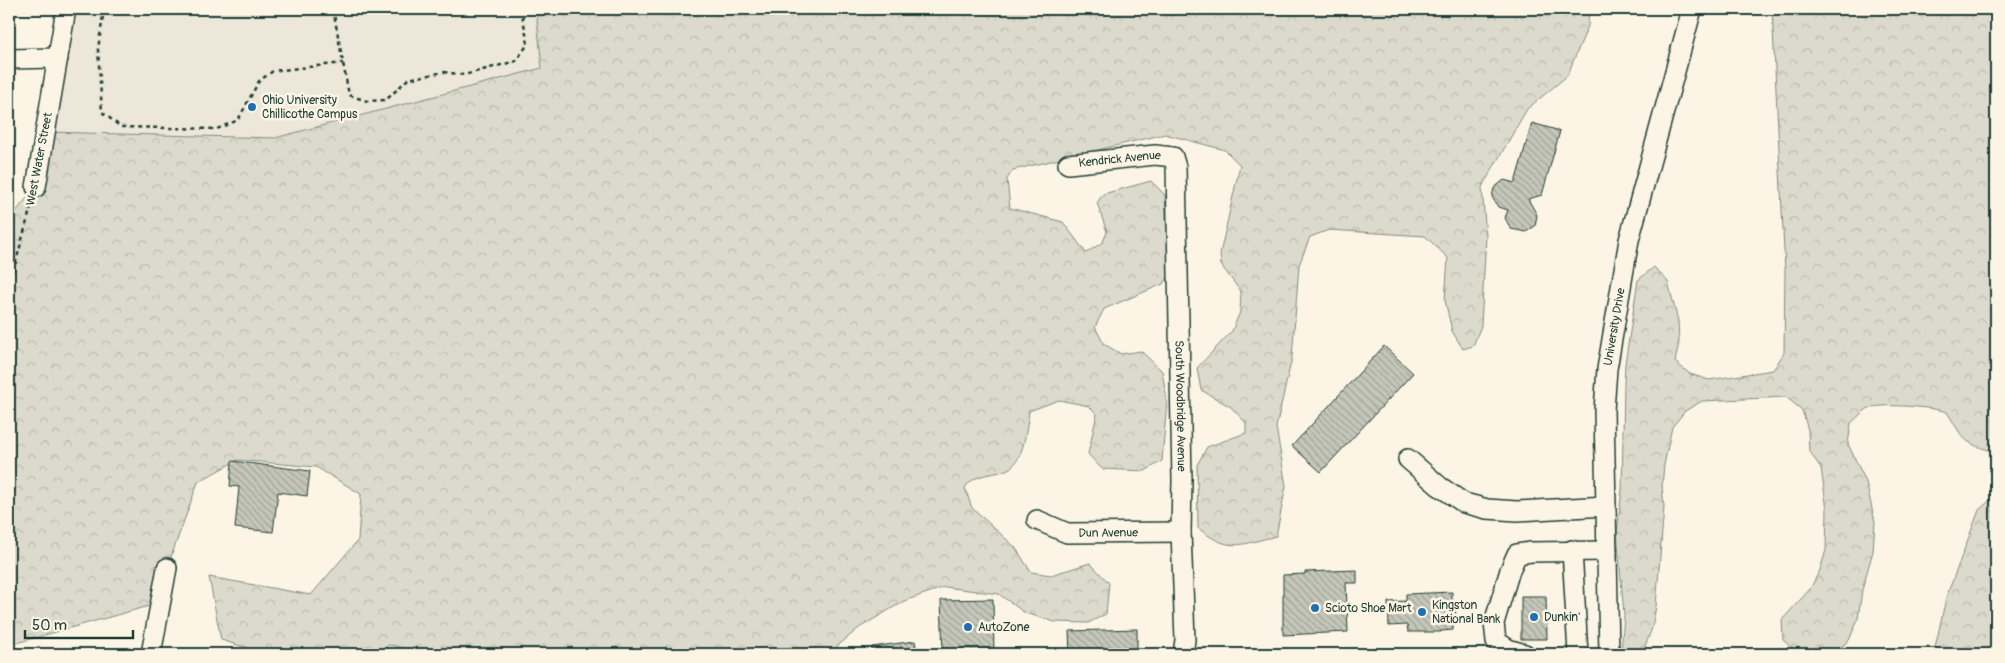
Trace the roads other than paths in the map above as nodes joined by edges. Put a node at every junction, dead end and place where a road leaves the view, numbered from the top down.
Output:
1 (66, 9) edge
2 (1692, 9) edge
3 (58, 58) junction
4 (9, 59) edge
5 (1173, 157) joint
6 (1068, 164) dead end
7 (36, 187) road end
8 (1408, 459) dead end
9 (1606, 506) junction
10 (1037, 520) dead end
11 (1181, 532) junction
12 (1572, 550) junction
13 (1607, 551) junction
14 (167, 568) dead end
15 (1514, 652) edge
16 (151, 654) edge
17 (1183, 654) edge
18 (1578, 654) edge
19 (1609, 654) edge

1 - 3 street, West Water Street
2 - 9 street, University Drive
3 - 4 street
3 - 7 street, West Water Street
5 - 6 street, Kendrick Avenue
5 - 11 street, South Woodbridge Avenue
8 - 9 street
9 - 13 street, University Drive
10 - 11 street, Dun Avenue
11 - 17 street, South Woodbridge Avenue
12 - 13 street
12 - 15 street
12 - 18 street
13 - 19 street, University Drive
14 - 16 street

